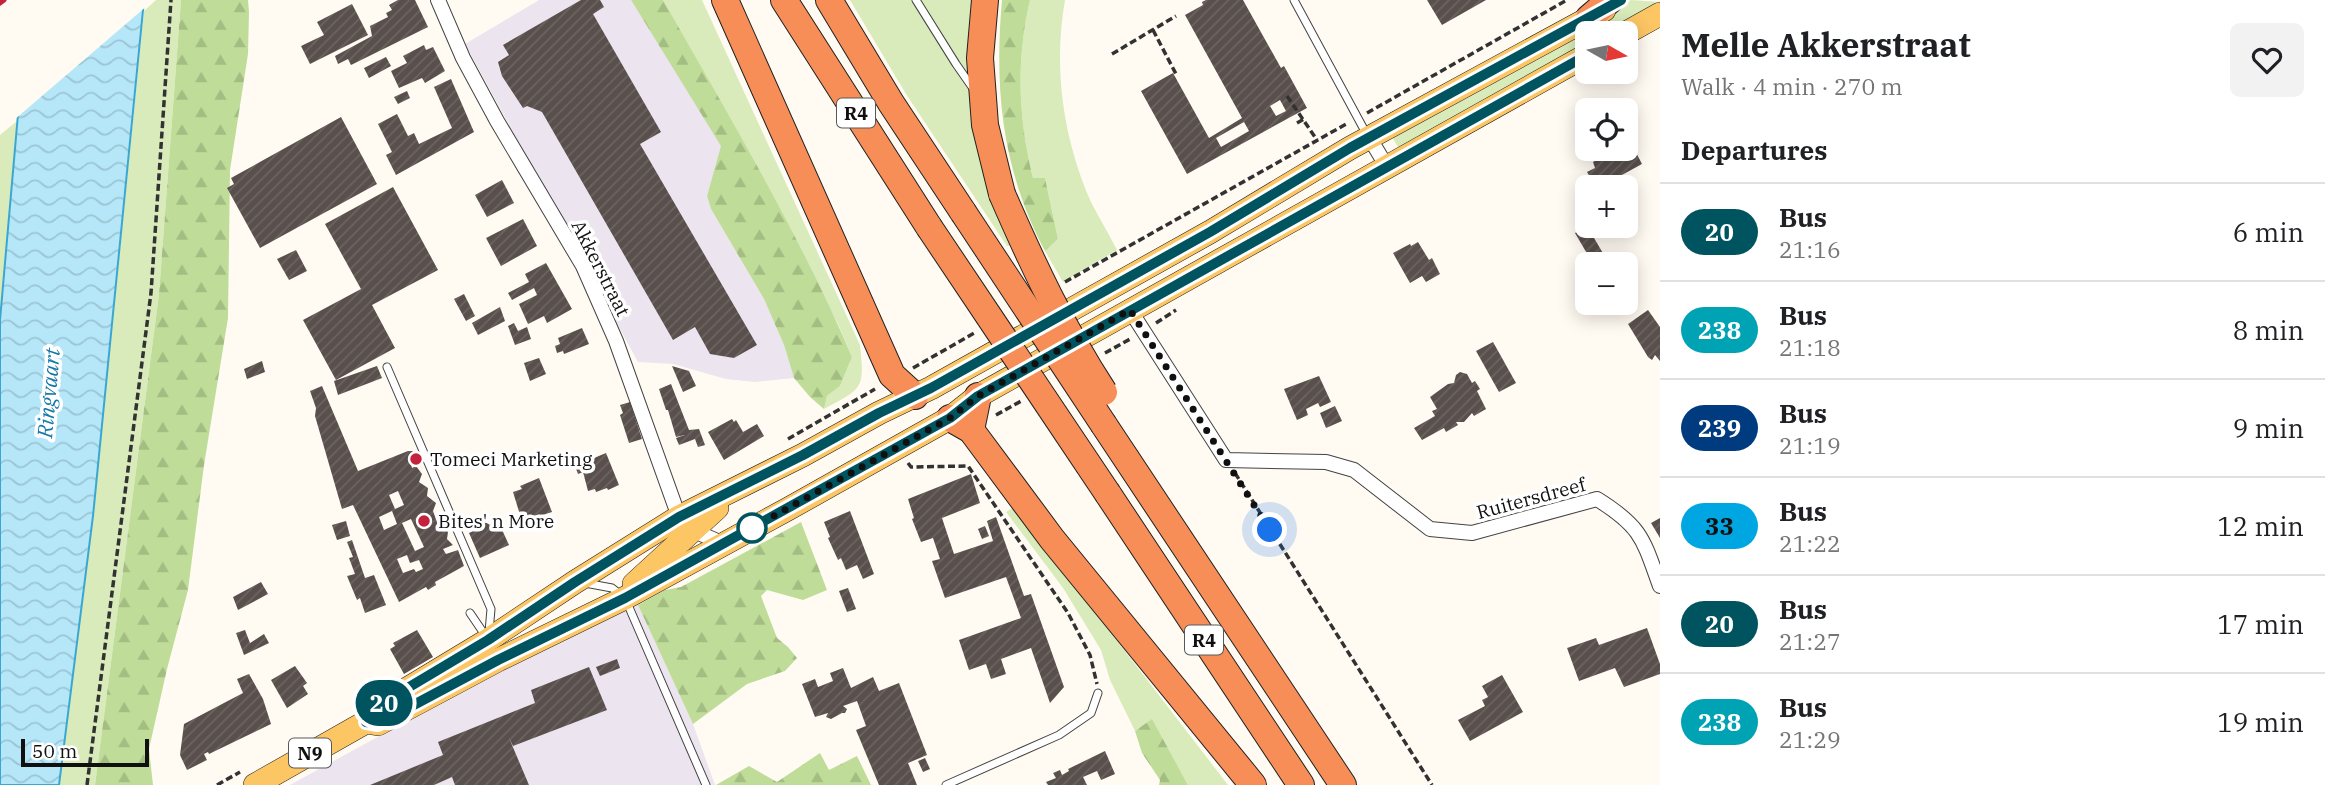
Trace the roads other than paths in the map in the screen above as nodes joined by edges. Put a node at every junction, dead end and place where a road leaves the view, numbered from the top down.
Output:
1 (438, 0) edge
2 (725, 0) edge
3 (784, 0) edge
4 (829, 0) edge
5 (916, 0) edge
6 (985, 0) edge
7 (1294, 0) edge
8 (1610, 0) edge
9 (1621, 0) edge
10 (1660, 14) edge
11 (1589, 18) junction
12 (1638, 26) edge
13 (1575, 62) edge
14 (983, 102) junction
15 (1369, 138) junction
16 (1387, 167) junction
17 (1196, 239) junction
18 (1130, 310) junction
19 (387, 367) dead end
20 (915, 396) junction
21 (978, 396) junction
22 (1111, 420) junction
23 (961, 424) junction
24 (685, 523) junction
25 (724, 544) junction
26 (575, 582) junction
27 (1660, 586) edge
28 (618, 593) junction
29 (470, 612) dead end
30 (493, 650) junction
31 (1098, 693) road end
32 (255, 785) edge
33 (706, 785) edge
34 (946, 785) edge
35 (1253, 785) edge
36 (1301, 785) edge
37 (1343, 785) edge

1 - 24 street, Akkerstraat
2 - 20 highway
3 - 36 highway, R4, bridge
4 - 22 highway, R4, bridge
5 - 14 lane
6 - 14 highway
7 - 15 lane
8 - 11 highway
9 - 11 main road
10 - 12 main road
11 - 15 main road
13 - 16 main road
14 - 22 highway, bridge
15 - 16 street
15 - 17 main road
16 - 18 main road
17 - 20 main road
17 - 21 main road
18 - 21 main road
18 - 27 street, Ruitersdreef
19 - 30 lane
20 - 23 main road
20 - 24 main road
21 - 23 highway
22 - 37 highway, R4
23 - 25 main road
23 - 35 highway
24 - 25 street
24 - 26 main road, N9
24 - 28 main road
25 - 28 main road
26 - 28 lane
26 - 30 main road, N9
28 - 30 main road, N9
28 - 33 lane
29 - 30 lane
30 - 32 main road, N9
31 - 34 lane

